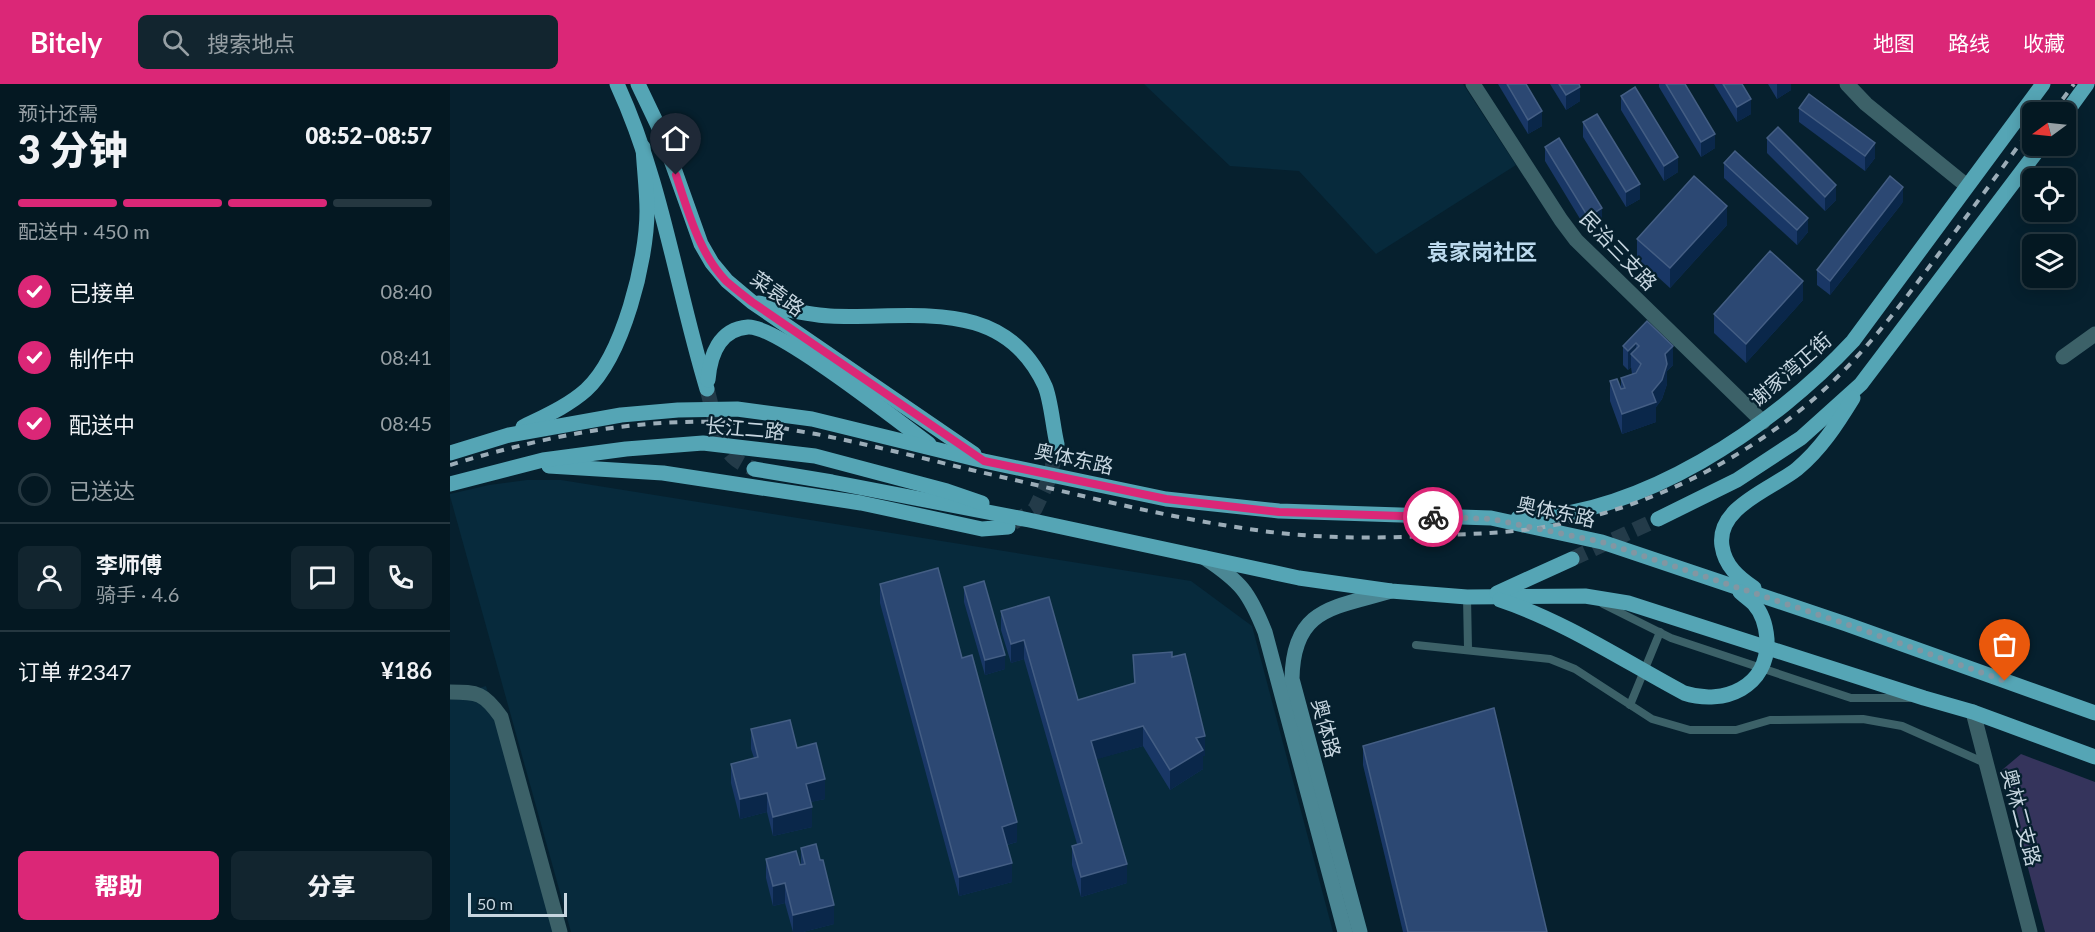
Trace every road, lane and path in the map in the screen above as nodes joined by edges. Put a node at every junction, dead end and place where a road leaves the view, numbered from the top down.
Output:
1 (617, 84) edge
2 (638, 84) edge
3 (1473, 84) edge
4 (1846, 84) edge
5 (2043, 84) edge
6 (2087, 84) edge
7 (2074, 102) edge
8 (643, 147) junction
9 (2033, 156) edge
10 (1967, 186) junction
11 (752, 302) junction
12 (2095, 334) edge
13 (2063, 357) dead end
14 (1861, 384) junction
15 (1763, 422) junction
16 (509, 435) junction
17 (1056, 444) tunnel mouth
18 (934, 448) junction
19 (450, 453) edge
20 (984, 461) junction
21 (525, 465) junction
22 (754, 469) tunnel mouth
23 (450, 484) edge
24 (1491, 519) junction
25 (1658, 519) tunnel mouth
26 (1029, 520) junction
27 (1008, 527) tunnel mouth
28 (1205, 558) junction
29 (1572, 559) tunnel mouth
30 (1391, 591) junction
31 (1585, 596) junction
32 (1467, 597) junction
33 (1489, 597) junction
34 (1760, 601) junction
35 (1660, 632) junction
36 (1416, 645) dead end
37 (1468, 649) junction
38 (450, 692) edge
39 (1924, 698) junction
40 (1630, 705) junction
41 (1973, 712) junction
42 (2095, 712) edge
43 (2095, 757) edge
44 (1986, 763) junction
45 (560, 932) edge
46 (1345, 932) edge
47 (1360, 932) edge
48 (2030, 932) edge

1 - 8 main road
2 - 11 main road, 菜袁路
3 - 15 street, 民治三支路
4 - 10 street
5 - 10 main road, 谢家湾正街
6 - 7 main road
8 - 16 main road
8 - 18 main road
9 - 14 main road
10 - 15 main road, 谢家湾正街
11 - 17 main road
11 - 20 main road, 菜袁路
12 - 13 street
14 - 25 main road
14 - 34 main road
15 - 24 main road, 谢家湾正街
16 - 18 main road, 长江二路
16 - 19 main road, 长江二路
18 - 20 main road, 长江二路
20 - 24 main road, 奥体东路
21 - 23 main road, 长江二路
21 - 26 main road, 长江二路
21 - 27 main road
22 - 26 main road
24 - 34 main road, 奥体东路
26 - 28 main road
28 - 30 main road
28 - 46 main road, 奥体路
29 - 33 main road
30 - 32 main road
30 - 47 main road, 奥体路
31 - 33 main road
31 - 35 lane
31 - 39 main road
32 - 33 main road
32 - 37 lane
33 - 34 main road
34 - 42 main road
35 - 39 lane
35 - 40 lane
36 - 37 lane
37 - 40 lane
38 - 45 street
39 - 41 main road
40 - 44 lane
41 - 43 main road
41 - 44 street, 奥林二支路
44 - 48 street, 奥林二支路

